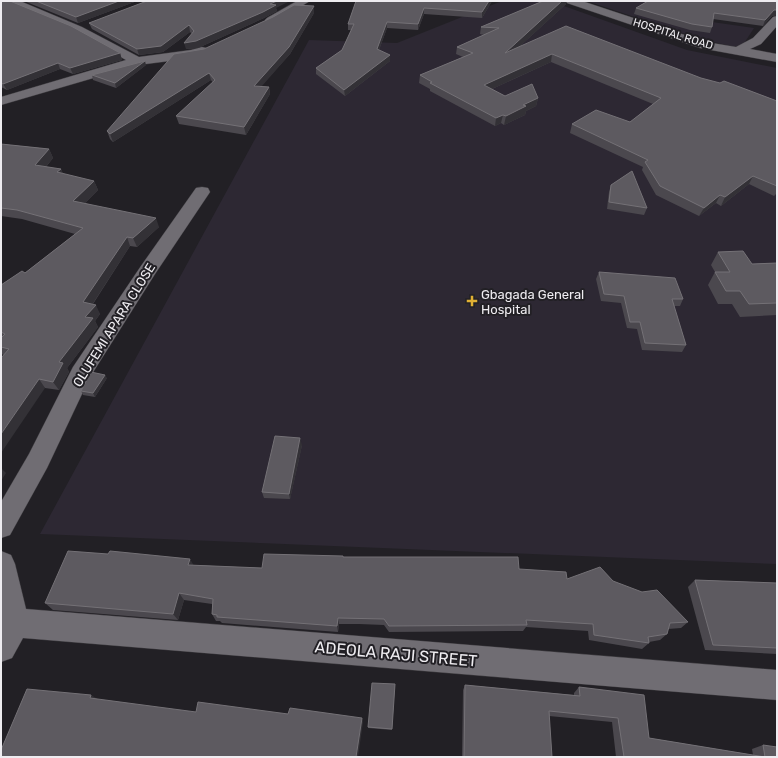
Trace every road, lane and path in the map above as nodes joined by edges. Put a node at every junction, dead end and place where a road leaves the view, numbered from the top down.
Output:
1 (11, 1) edge
2 (306, 1) edge
3 (571, 1) edge
4 (777, 19) edge
5 (92, 24) edge
6 (262, 24) edge
7 (78, 29) junction
8 (214, 45) edge
9 (738, 51) junction
10 (777, 58) edge
11 (137, 61) junction
12 (1, 101) edge
13 (202, 192) dead end
14 (1, 526) edge
15 (1, 564) edge
16 (8, 635) edge
17 (777, 685) edge

1 - 7 street
2 - 6 street
3 - 9 street, HOSPITAL ROAD
4 - 9 street
5 - 7 street
7 - 11 street
8 - 11 street
9 - 10 street, HOSPITAL ROAD
11 - 12 street
13 - 14 street, OLUFEMI APARA CLOSE
15 - 16 street
16 - 17 street, ADEOLA RAJI STREET

